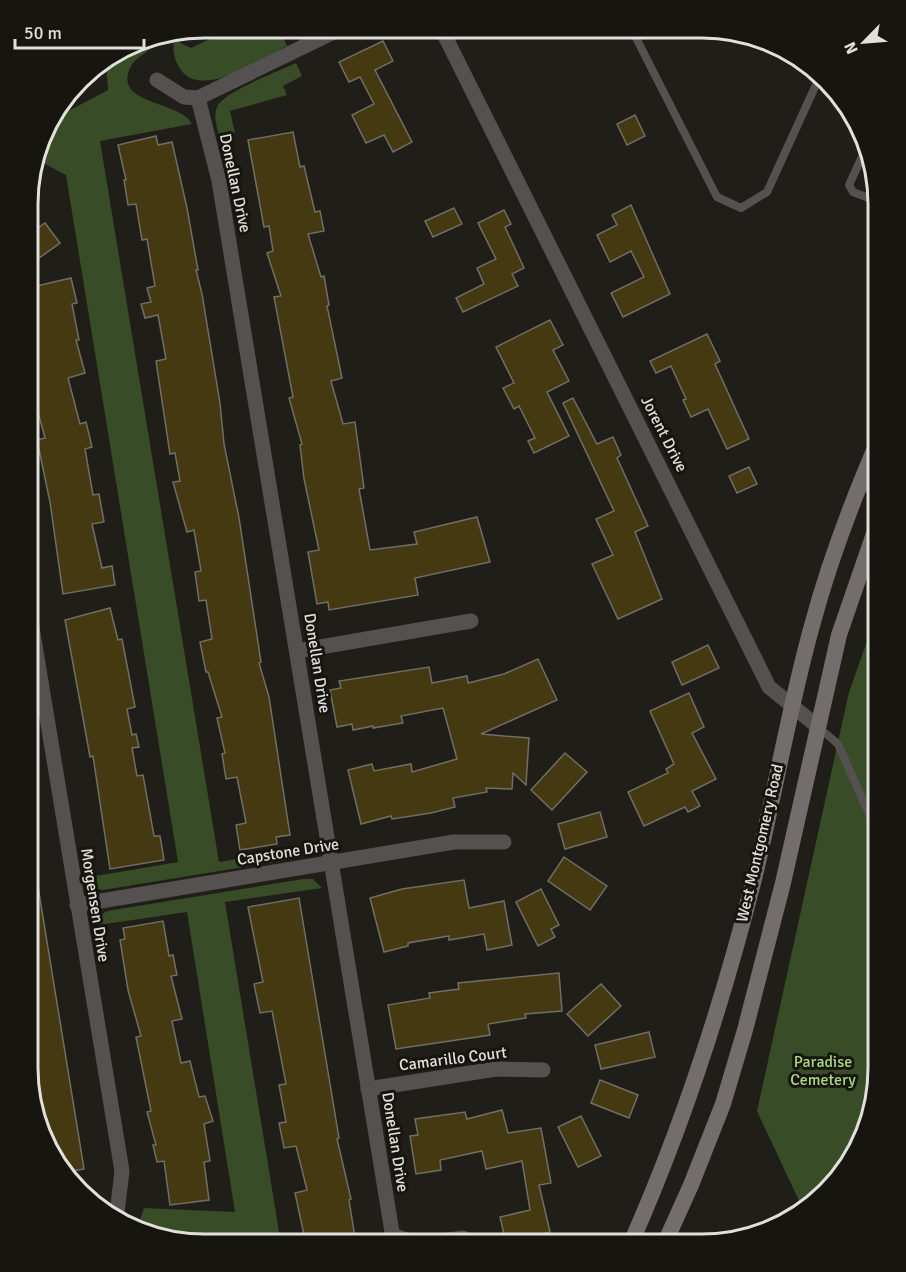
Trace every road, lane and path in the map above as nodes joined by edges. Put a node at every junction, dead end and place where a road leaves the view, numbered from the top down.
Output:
1 (321, 38) edge
2 (446, 38) edge
3 (636, 38) edge
4 (157, 80) dead end
5 (817, 83) edge
6 (198, 98) junction
7 (862, 157) edge
8 (868, 198) edge
9 (868, 464) edge
10 (860, 482) junction
11 (868, 489) edge
12 (868, 550) edge
13 (471, 621) dead end
14 (297, 651) junction
15 (38, 664) edge
16 (792, 705) junction
17 (817, 726) junction
18 (868, 811) edge
19 (504, 843) dead end
20 (332, 864) junction
21 (77, 904) junction
22 (543, 1070) dead end
23 (368, 1089) junction
24 (114, 1208) edge
25 (392, 1234) edge
26 (635, 1234) edge
27 (669, 1234) edge

1 - 6 street
2 - 16 street, Jorent Drive
3 - 5 lane
4 - 6 street
6 - 14 street, Donellan Drive
7 - 8 lane
9 - 10 main road, West Montgomery Road
10 - 11 lane
10 - 16 main road, West Montgomery Road
12 - 17 main road, West Montgomery Road
13 - 14 street
14 - 20 street, Donellan Drive
15 - 21 street, Morgensen Drive
16 - 17 street, Jorent Drive
16 - 26 main road, West Montgomery Road
17 - 18 lane, Jorent Drive
17 - 27 main road, West Montgomery Road
19 - 20 street, Capstone Drive
20 - 21 street, Capstone Drive
20 - 23 street, Donellan Drive
21 - 24 street, Morgensen Drive
22 - 23 street, Camarillo Court
23 - 25 street, Donellan Drive

